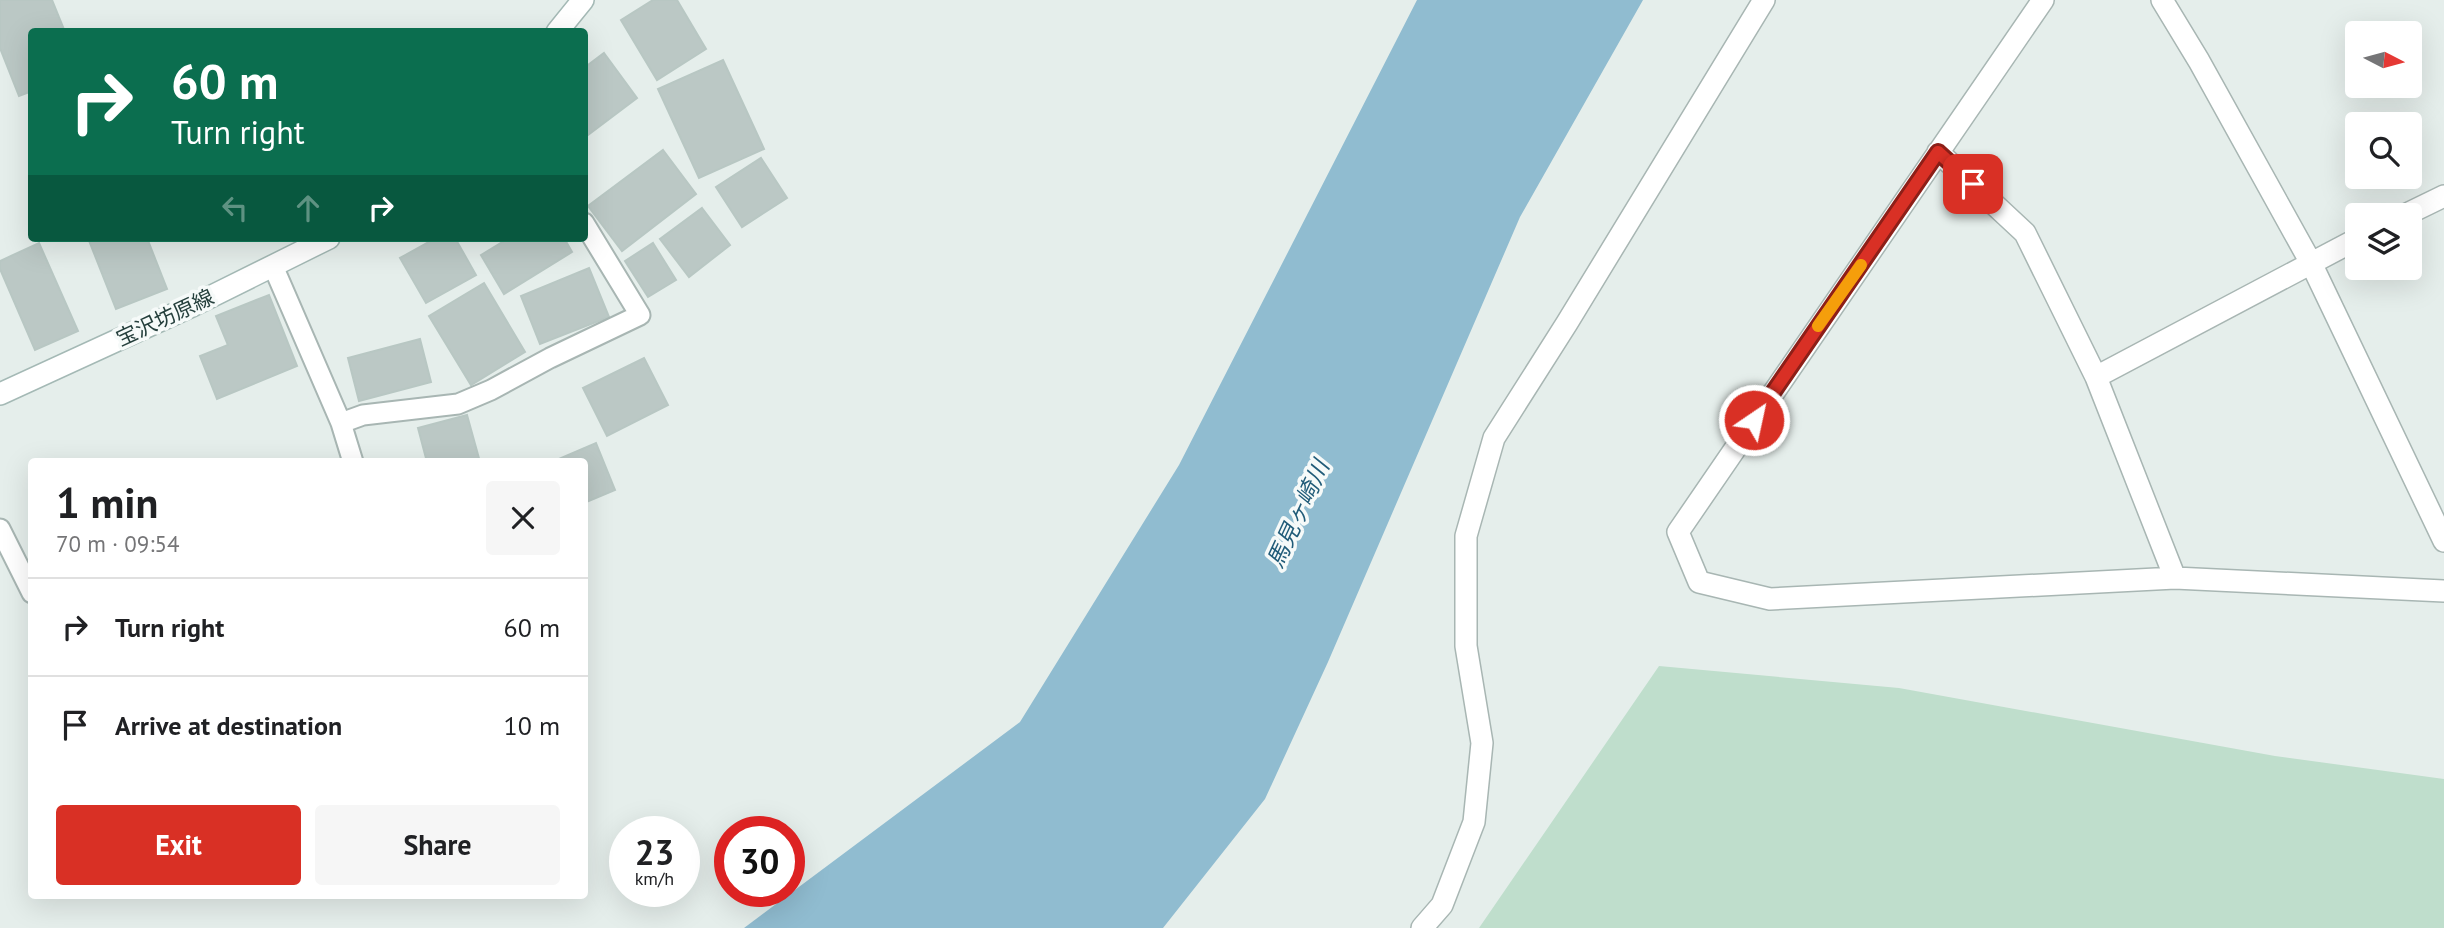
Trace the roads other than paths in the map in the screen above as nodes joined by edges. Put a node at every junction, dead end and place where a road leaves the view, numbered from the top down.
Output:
1 (583, 0) edge
2 (1764, 0) edge
3 (2043, 0) edge
4 (2162, 0) edge
5 (560, 28) edge
6 (1938, 152) junction
7 (2444, 196) edge
8 (2422, 207) edge
9 (588, 230) edge
10 (321, 242) edge
11 (2345, 245) edge
12 (2311, 263) junction
13 (273, 266) junction
14 (2096, 377) junction
15 (0, 394) edge
16 (341, 423) junction
17 (353, 458) edge
18 (0, 529) edge
19 (2444, 541) edge
20 (2175, 578) junction
21 (28, 585) edge
22 (2444, 591) edge
23 (1422, 928) edge

1 - 5 street
2 - 23 street
3 - 6 street
4 - 12 street
6 - 14 street
6 - 20 street
7 - 8 street
9 - 16 lane
10 - 13 street, 宝沢坊原線
11 - 12 street
12 - 14 street
12 - 19 street
13 - 15 street, 宝沢坊原線
13 - 16 lane
14 - 20 street
16 - 17 lane
18 - 21 lane
20 - 22 street

